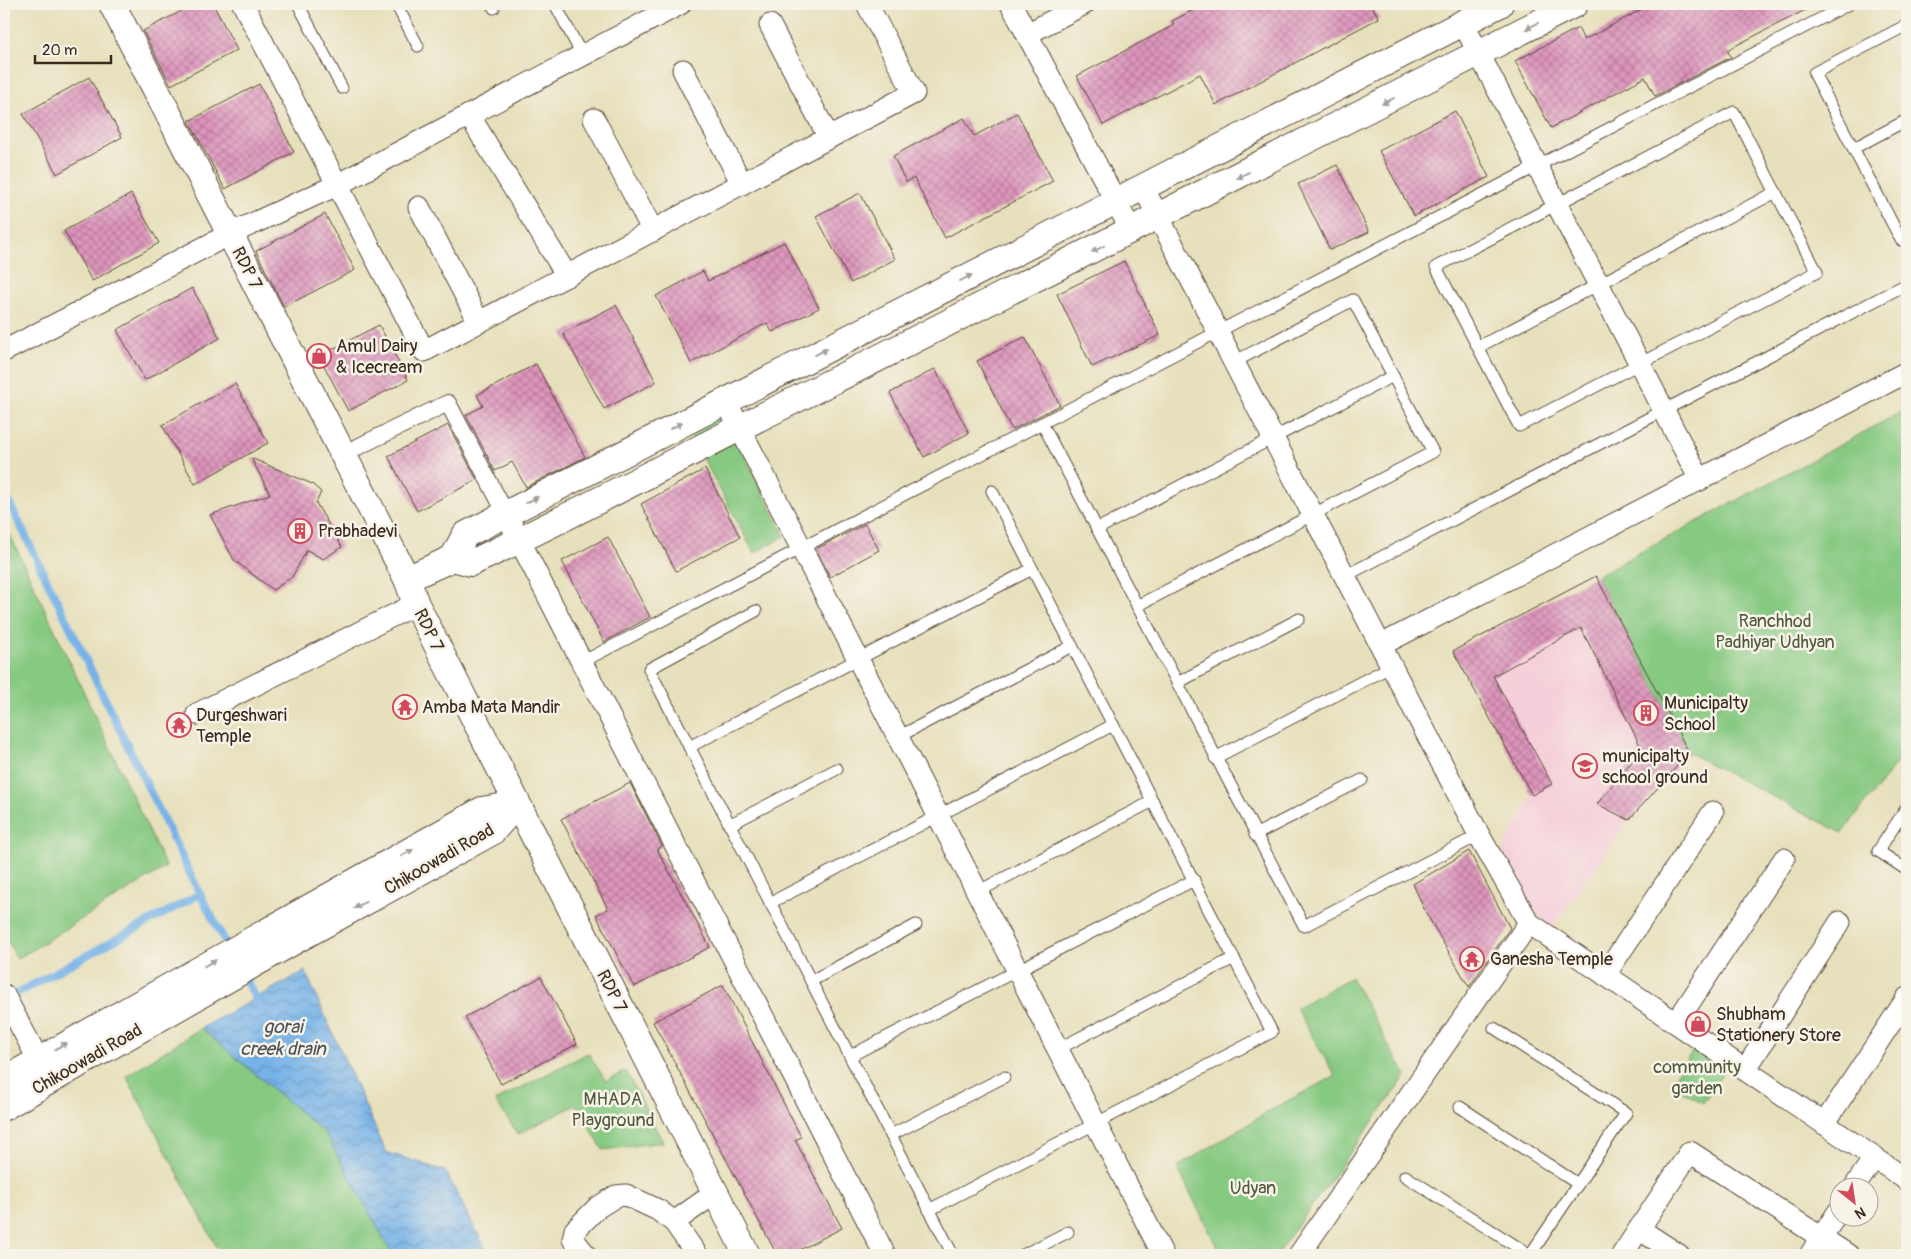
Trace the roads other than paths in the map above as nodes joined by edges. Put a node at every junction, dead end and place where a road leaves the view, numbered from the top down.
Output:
1 (112, 4) edge
2 (243, 4) edge
3 (298, 4) edge
4 (396, 4) edge
5 (555, 4) edge
6 (680, 4) edge
7 (867, 4) edge
8 (1011, 4) edge
9 (1084, 4) edge
10 (1500, 4) edge
11 (1575, 4) edge
12 (1849, 4) edge
13 (1463, 23) junction
14 (1907, 24) edge
15 (770, 25) dead end
16 (1027, 34) junction
17 (418, 46) dead end
18 (1479, 54) junction
19 (582, 55) junction
20 (683, 70) dead end
21 (342, 88) dead end
22 (469, 115) junction
23 (594, 119) dead end
24 (1907, 120) edge
25 (829, 138) junction
26 (1854, 148) junction
27 (1537, 166) junction
28 (337, 184) junction
29 (742, 184) junction
30 (1143, 187) junction
31 (1776, 192) junction
32 (1115, 201) junction
33 (1557, 204) junction
34 (419, 207) dead end
35 (1159, 218) junction
36 (653, 231) junction
37 (1132, 232) junction
38 (230, 234) junction
39 (1907, 236) edge
40 (567, 276) junction
41 (1907, 284) edge
42 (1598, 285) junction
43 (479, 322) junction
44 (1218, 331) junction
45 (1478, 347) junction
46 (4, 351) edge
47 (1234, 362) junction
48 (1640, 364) junction
49 (1907, 372) edge
50 (1393, 376) junction
51 (726, 401) junction
52 (1664, 410) junction
53 (1042, 423) junction
54 (739, 428) junction
55 (1273, 438) junction
56 (343, 454) junction
57 (1700, 480) junction
58 (992, 491) dead end
59 (506, 514) junction
60 (1313, 514) junction
61 (1097, 529) junction
62 (520, 541) junction
63 (801, 548) junction
64 (453, 558) junction
65 (1032, 569) junction
66 (1345, 576) junction
67 (407, 579) junction
68 (416, 604) junction
69 (1137, 606) junction
70 (756, 611) dead end
71 (1299, 619) dead end
72 (1381, 645) junction
73 (1072, 646) junction
74 (858, 659) junction
75 (582, 662) junction
76 (1392, 666) junction
77 (1177, 682) junction
78 (197, 714) dead end
79 (1114, 725) junction
80 (898, 737) junction
81 (689, 747) junction
82 (1215, 758) junction
83 (837, 769) dead end
84 (1362, 780) dead end
85 (1153, 800) junction
86 (517, 804) junction
87 (1907, 807) edge
88 (1713, 812) dead end
89 (938, 816) junction
90 (730, 825) junction
91 (1255, 835) junction
92 (1479, 835) junction
93 (1784, 859) dead end
94 (1907, 870) edge
95 (1194, 880) junction
96 (977, 892) junction
97 (770, 904) junction
98 (1840, 922) dead end
99 (1529, 923) junction
100 (916, 925) dead end
101 (1234, 958) junction
102 (1018, 970) junction
103 (1605, 975) junction
104 (811, 980) junction
105 (4, 995) edge
106 (1907, 998) edge
107 (1676, 1022) junction
108 (1494, 1028) dead end
109 (1058, 1049) junction
110 (850, 1056) junction
111 (44, 1070) junction
112 (1745, 1070) junction
113 (1004, 1077) dead end
114 (4, 1080) edge
115 (4, 1107) edge
116 (1460, 1107) dead end
117 (1096, 1123) junction
118 (1824, 1124) junction
119 (891, 1135) junction
120 (1874, 1158) junction
121 (1906, 1175) edge
122 (1405, 1176) dead end
123 (1862, 1176) edge
124 (1578, 1184) junction
125 (715, 1194) junction
126 (929, 1210) junction
127 (674, 1222) junction
128 (1829, 1226) edge
129 (1639, 1229) junction
130 (1068, 1232) dead end
131 (1815, 1247) edge
132 (586, 1255) edge
133 (697, 1255) edge
134 (747, 1255) edge
135 (885, 1255) edge
136 (953, 1255) edge
137 (1023, 1255) edge
138 (1163, 1255) edge
139 (1299, 1255) edge
140 (1530, 1255) edge
141 (1622, 1255) edge
142 (1679, 1255) edge
143 (1848, 1255) edge

1 - 38 street, RDP 7
2 - 28 street
3 - 21 lane
4 - 17 lane
5 - 19 lane
6 - 19 street
7 - 25 street
8 - 16 street
9 - 16 street
10 - 13 street
11 -> 18 street
12 - 27 lane
13 - 18 street
13 - 30 street
14 - 26 lane
15 - 25 street
16 - 32 street
18 - 27 street
18 -> 35 street
19 - 22 street
20 - 29 street
22 - 28 street
22 - 40 street
23 - 36 street
24 - 26 lane
25 - 29 street
26 - 39 lane
27 - 33 street
27 - 44 lane
28 - 38 street
28 - 43 street
29 - 36 street
30 - 32 street
30 - 35 street
31 - 33 lane
31 - 42 lane
31 - 48 lane
32 - 37 street
51 -> 32 street
33 - 42 street
33 - 45 lane
34 - 43 street
35 - 37 street
35 - 44 street
36 - 40 street
37 -> 54 street
38 - 46 street
38 - 56 street, RDP 7
40 - 43 street
41 - 52 lane
42 - 45 lane
42 - 48 street
44 - 47 street
44 - 53 lane
45 - 48 lane
47 - 50 lane
47 - 55 street
48 - 52 street
49 - 57 street
50 - 55 lane
50 - 60 lane
51 - 54 street
59 -> 51 street
52 - 57 street
52 - 66 lane
53 - 61 lane
53 - 63 lane
54 - 62 street
54 - 63 street
55 - 60 street
55 - 61 lane
56 - 59 street
56 - 67 street, RDP 7
57 - 72 street
58 - 65 lane
59 - 62 street
59 - 64 street
60 - 66 street
60 - 69 lane
61 - 69 lane
62 - 64 street
62 - 75 street
63 - 74 street
63 - 75 lane
64 - 67 street
65 - 73 lane
65 - 74 lane
66 - 72 street
67 - 68 street, RDP 7
68 - 78 street
68 - 86 street, RDP 7
69 - 77 lane
70 - 81 lane
71 - 77 lane
72 - 76 street
73 - 79 lane
73 - 80 lane
74 - 80 street
74 - 81 lane
75 - 135 street
76 - 82 lane
76 - 92 street
77 - 82 lane
79 - 85 lane
79 - 89 lane
80 - 89 street
81 - 90 lane
82 - 91 lane
83 - 90 lane
84 - 91 lane
85 - 95 lane
85 - 96 lane
86 - 111 street, Chikoowadi Road
86 - 125 street, RDP 7
87 - 94 lane
88 - 103 street
89 - 96 street
89 - 97 lane
90 - 97 lane
91 - 92 lane
92 - 99 street
93 - 107 street
95 - 101 lane
95 - 102 lane
96 - 102 street
97 - 104 lane
98 - 112 street
99 - 103 street
99 - 139 street
100 - 104 lane
101 - 109 lane
101 - 117 lane
102 - 109 street
102 - 110 lane
103 - 107 street
104 - 110 lane
105 - 111 street
106 - 118 street
107 - 112 street
108 - 124 lane
109 - 117 street
110 - 119 lane
111 - 114 street, Chikoowadi Road
111 - 115 street, Chikoowadi Road
112 - 118 street
113 - 119 lane
116 - 124 lane
117 - 126 lane
117 - 138 street
118 - 120 street
119 - 126 lane
120 - 121 street
120 - 123 street
122 - 140 lane
124 - 140 lane
125 - 127 street
125 - 134 street, RDP 7
126 - 136 lane
127 - 132 street
127 - 133 street
128 - 131 street
129 - 131 street
129 - 141 street
129 - 142 street
130 - 137 lane
131 - 143 street

